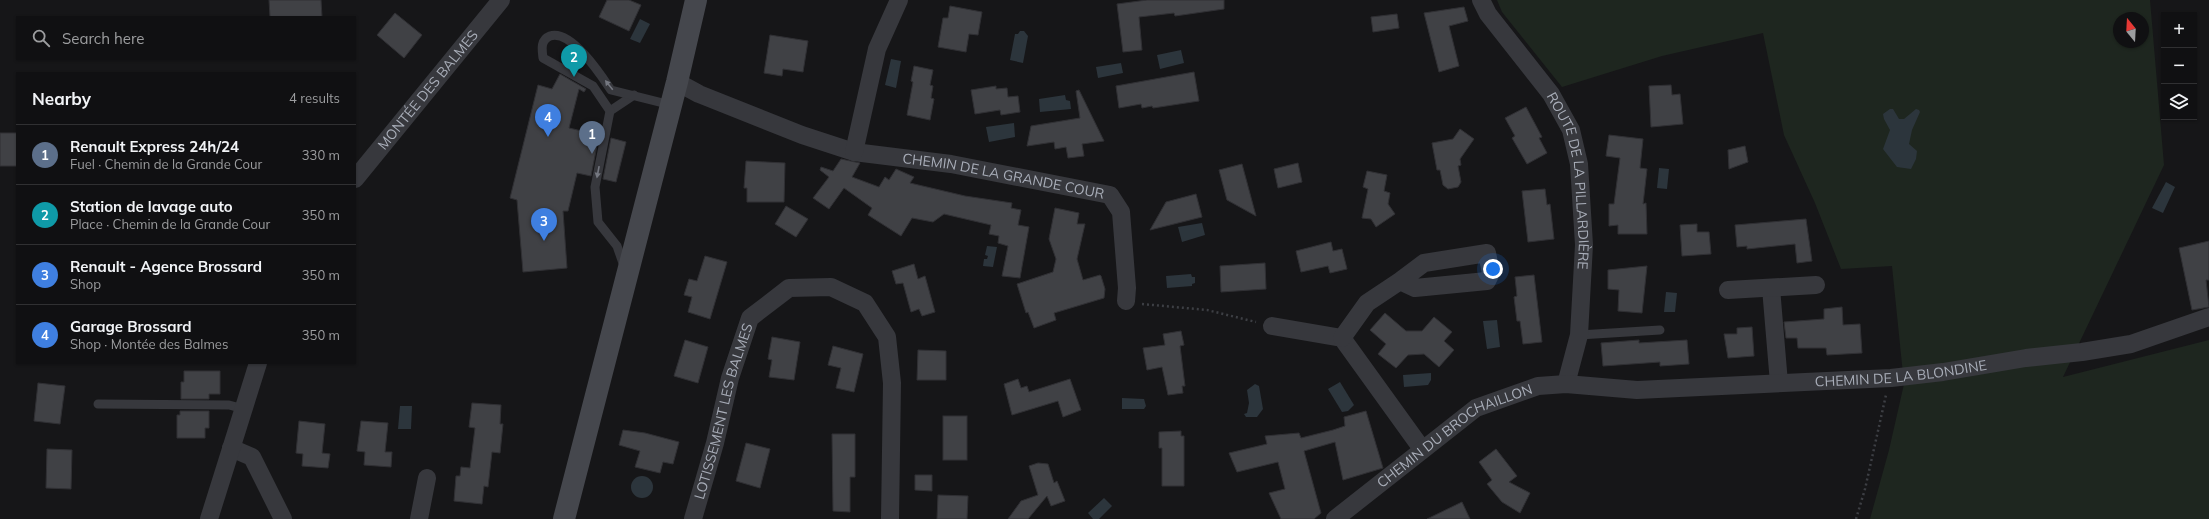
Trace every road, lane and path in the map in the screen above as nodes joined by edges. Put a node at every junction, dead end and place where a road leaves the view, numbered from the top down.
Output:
1 (501, 0) edge
2 (696, 0) edge
3 (898, 0) edge
4 (1481, 0) edge
5 (678, 82) junction
6 (634, 95) junction
7 (671, 105) junction
8 (610, 111) junction
9 (854, 152) junction
10 (356, 178) edge
11 (628, 274) junction
12 (1400, 281) dead end
13 (1816, 285) dead end
14 (1771, 288) junction
15 (1728, 290) dead end
16 (1126, 301) joint
17 (2209, 317) edge
18 (1272, 326) joint
19 (1660, 330) dead end
20 (1579, 335) junction
21 (1342, 338) junction
22 (258, 364) edge
23 (1891, 378) junction
24 (1779, 382) junction
25 (1566, 384) junction
26 (1586, 386) joint
27 (98, 404) dead end
28 (244, 409) junction
29 (231, 448) junction
30 (1422, 449) junction
31 (427, 478) dead end
32 (209, 519) edge
33 (283, 519) edge
34 (419, 519) edge
35 (564, 519) edge
36 (693, 519) edge
37 (890, 519) edge
38 (1335, 519) edge
39 (1856, 519) edge

1 - 10 street, MONTÉE DES BALMES
2 - 5 main road
3 - 9 street
4 - 20 street, ROUTE DE LA PILLARDIÈRE
5 - 7 main road
5 - 9 street, CHEMIN DE LA GRANDE COUR
6 - 7 lane
6 - 8 lane
6 -> 8 lane
7 - 11 main road
8 -> 11 lane
9 - 16 street, CHEMIN DE LA GRANDE COUR
11 - 35 main road
12 - 21 street
13 - 14 street
14 - 15 street
14 - 24 street
16 - 18 path
17 - 23 street, CHEMIN DE LA BLONDINE
18 - 21 street
19 - 20 lane
20 - 25 street, ROUTE DE LA PILLARDIÈRE
21 - 30 street
22 - 28 street
23 - 24 street, CHEMIN DE LA BLONDINE
23 - 39 path
24 - 26 street, CHEMIN DE LA BLONDINE
25 - 26 street, CHEMIN DU BROCHAILLON
25 - 30 street, CHEMIN DU BROCHAILLON
27 - 28 lane
28 - 29 street
29 - 32 street
29 - 33 street
30 - 38 street, CHEMIN DU BROCHAILLON
31 - 34 street
36 - 37 street, LOTISSEMENT LES BALMES

